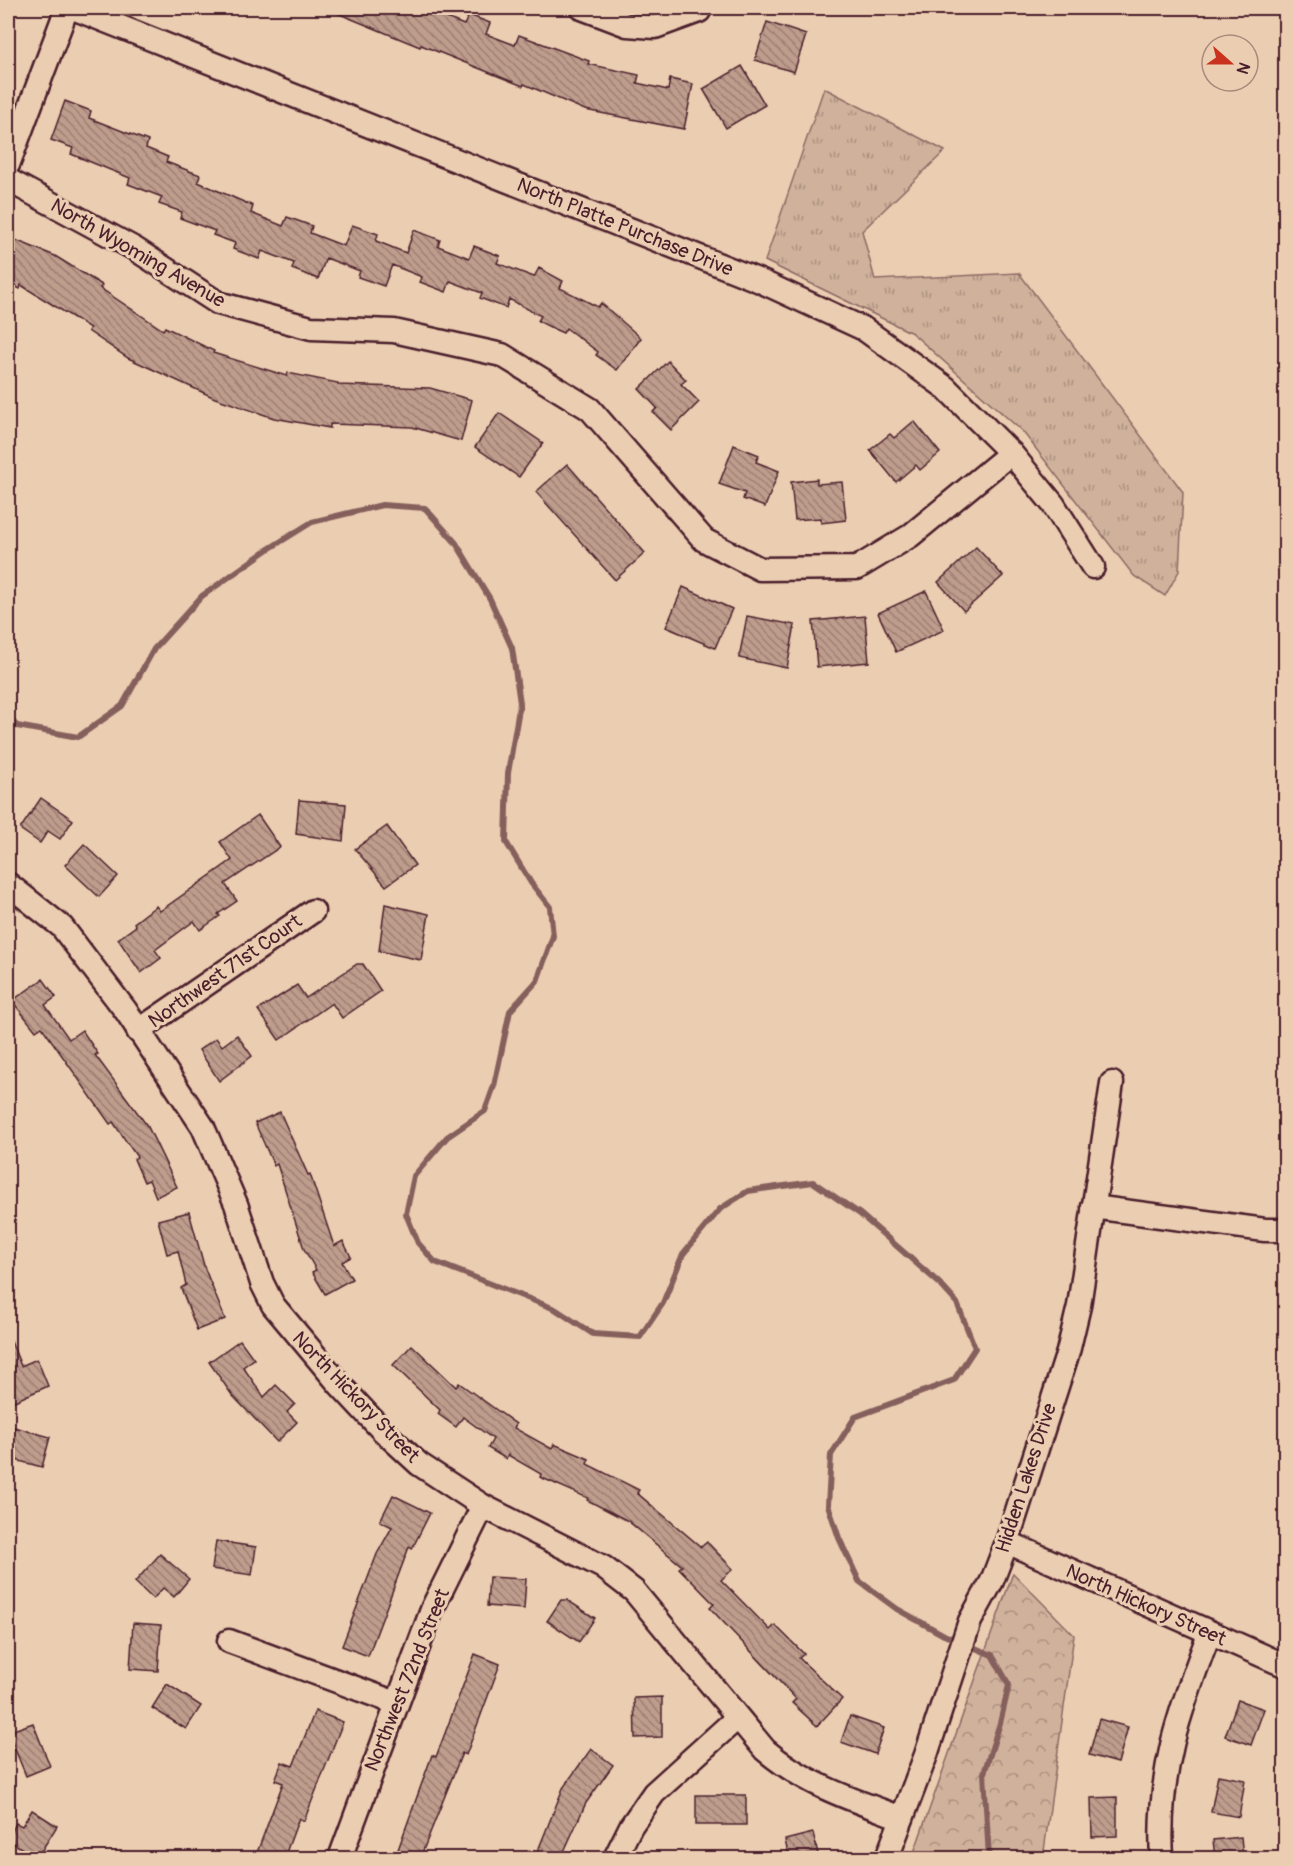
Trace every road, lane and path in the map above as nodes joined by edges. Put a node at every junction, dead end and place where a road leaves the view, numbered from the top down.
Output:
1 (68, 8) edge
2 (73, 8) edge
3 (582, 8) edge
4 (699, 11) dead end
5 (8, 165) edge
6 (8, 180) edge
7 (1011, 453) junction
8 (1093, 567) dead end
9 (8, 884) edge
10 (313, 911) dead end
11 (138, 1031) junction
12 (1112, 1083) dead end
13 (1093, 1207) junction
14 (1286, 1230) edge
15 (483, 1506) junction
16 (1006, 1542) junction
17 (1209, 1634) junction
18 (229, 1641) dead end
19 (1286, 1666) edge
20 (396, 1703) junction
21 (737, 1718) junction
22 (903, 1818) junction
23 (339, 1858) edge
24 (615, 1858) edge
25 (887, 1858) edge
26 (1162, 1858) edge

1 - 5 street
2 - 7 street, North Platte Purchase Drive
3 - 4 street
6 - 7 street, North Wyoming Avenue
7 - 8 street, North Platte Purchase Drive
9 - 11 street, North Hickory Street
10 - 11 street, Northwest 71st Court
11 - 15 street, North Hickory Street
12 - 13 street, Hidden Lakes Drive
13 - 14 street
13 - 16 street, Hidden Lakes Drive
15 - 20 street, Northwest 72nd Street
15 - 21 street, North Hickory Street
16 - 17 street, North Hickory Street
16 - 22 street, Hidden Lakes Drive
17 - 19 street, North Hickory Street
17 - 26 street
18 - 20 street
20 - 23 street, Northwest 72nd Street
21 - 22 street, North Hickory Street
21 - 24 street
22 - 25 street, Hidden Lakes Drive

